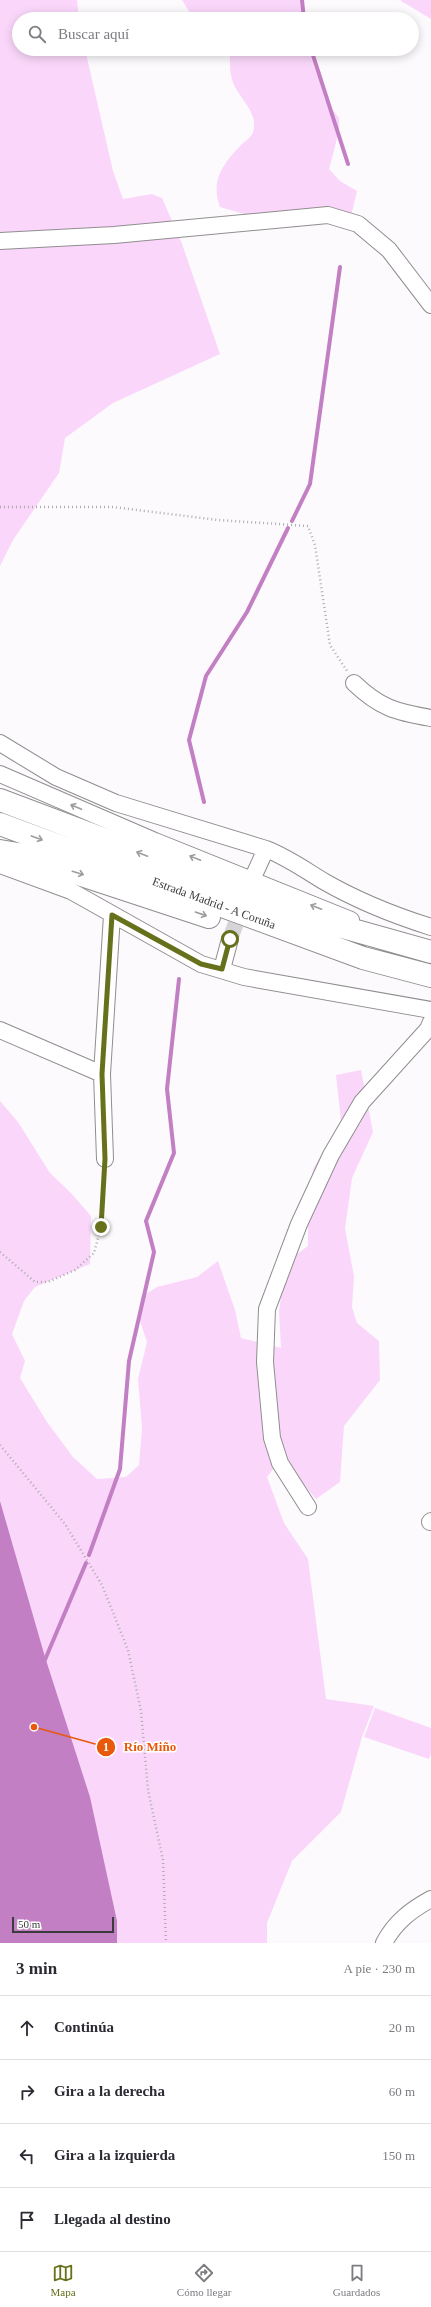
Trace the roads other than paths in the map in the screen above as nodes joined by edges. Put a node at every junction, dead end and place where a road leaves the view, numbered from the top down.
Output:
1 (0, 241) edge
2 (431, 305) edge
3 (354, 682) road end
4 (431, 718) edge
5 (0, 743) edge
6 (0, 774) edge
7 (0, 800) edge
8 (0, 824) edge
9 (266, 848) junction
10 (0, 851) edge
11 (0, 865) edge
12 (255, 873) dead end
13 (112, 915) junction
14 (431, 927) edge
15 (230, 939) tunnel mouth
16 (431, 951) edge
17 (222, 969) junction
18 (431, 976) edge
19 (431, 987) edge
20 (431, 1010) edge
21 (431, 1022) edge
22 (0, 1030) edge
23 (102, 1074) junction
24 (105, 1159) road end
25 (308, 1507) dead end
26 (431, 1899) edge
27 (384, 1943) edge

1 - 2 street
3 - 4 street
5 - 9 street
16 -> 6 street
16 -> 7 highway, Estrada Madrid - A Coruña
8 -> 18 highway, Estrada Madrid - A Coruña
9 - 12 street
9 - 14 street
10 -> 19 highway
11 - 13 street
13 - 17 street
13 - 23 street
15 - 17 street
17 - 20 street
21 - 25 street
22 - 23 street
23 - 24 street
26 - 27 street

